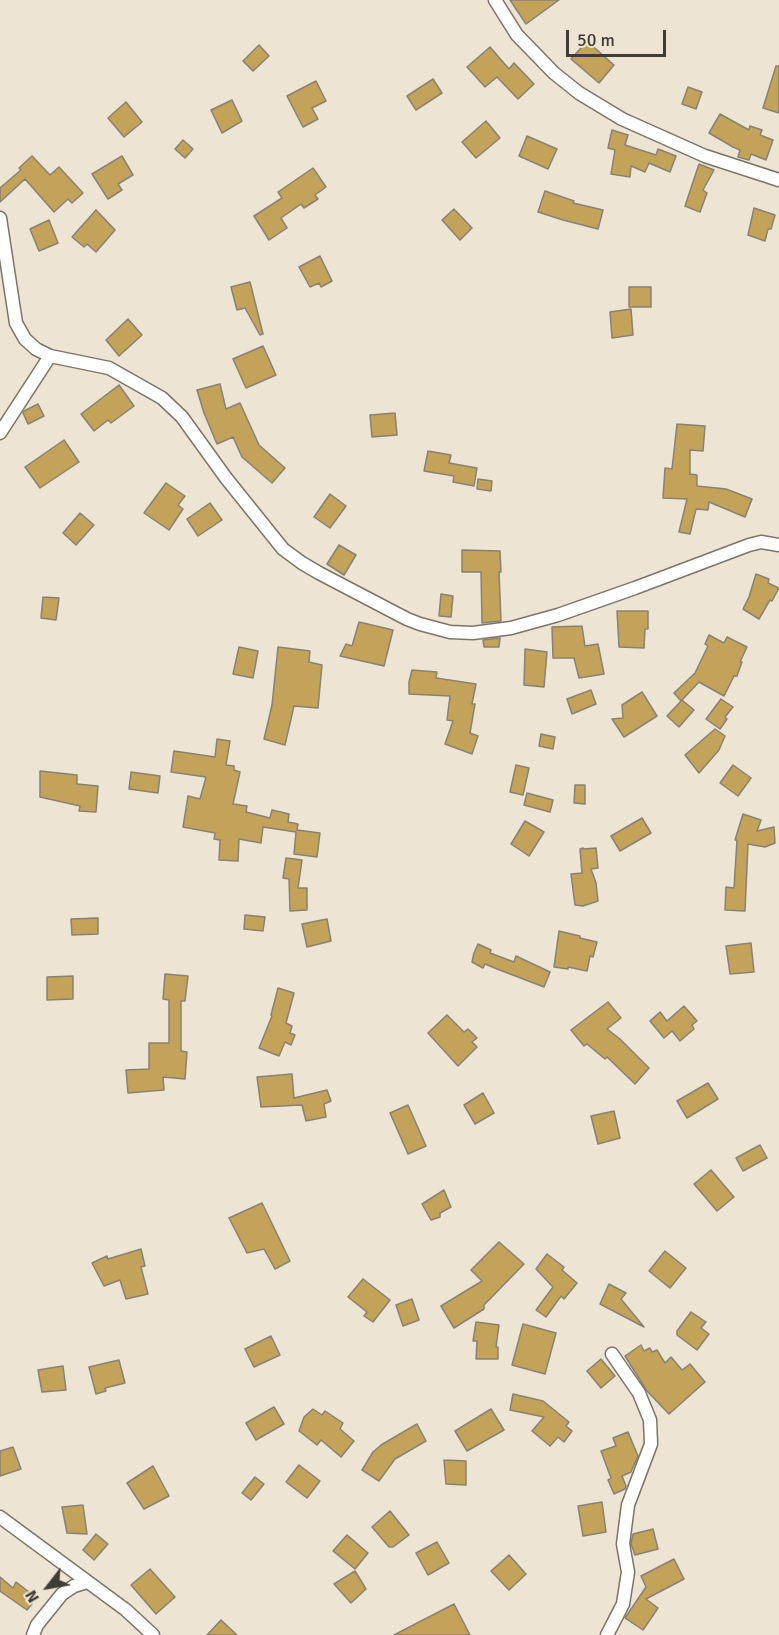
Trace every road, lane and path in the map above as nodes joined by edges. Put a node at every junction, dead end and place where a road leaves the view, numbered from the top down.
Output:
1 (495, 0) edge
2 (779, 180) edge
3 (0, 218) edge
4 (50, 356) junction
5 (0, 433) edge
6 (779, 545) edge
7 (612, 1354) dead end
8 (0, 1517) edge
9 (87, 1582) junction
10 (33, 1635) edge
11 (153, 1635) edge
12 (607, 1635) edge

1 - 2 street
3 - 4 street
4 - 5 street
4 - 6 street
7 - 12 street
8 - 9 street
9 - 10 street
9 - 11 street

